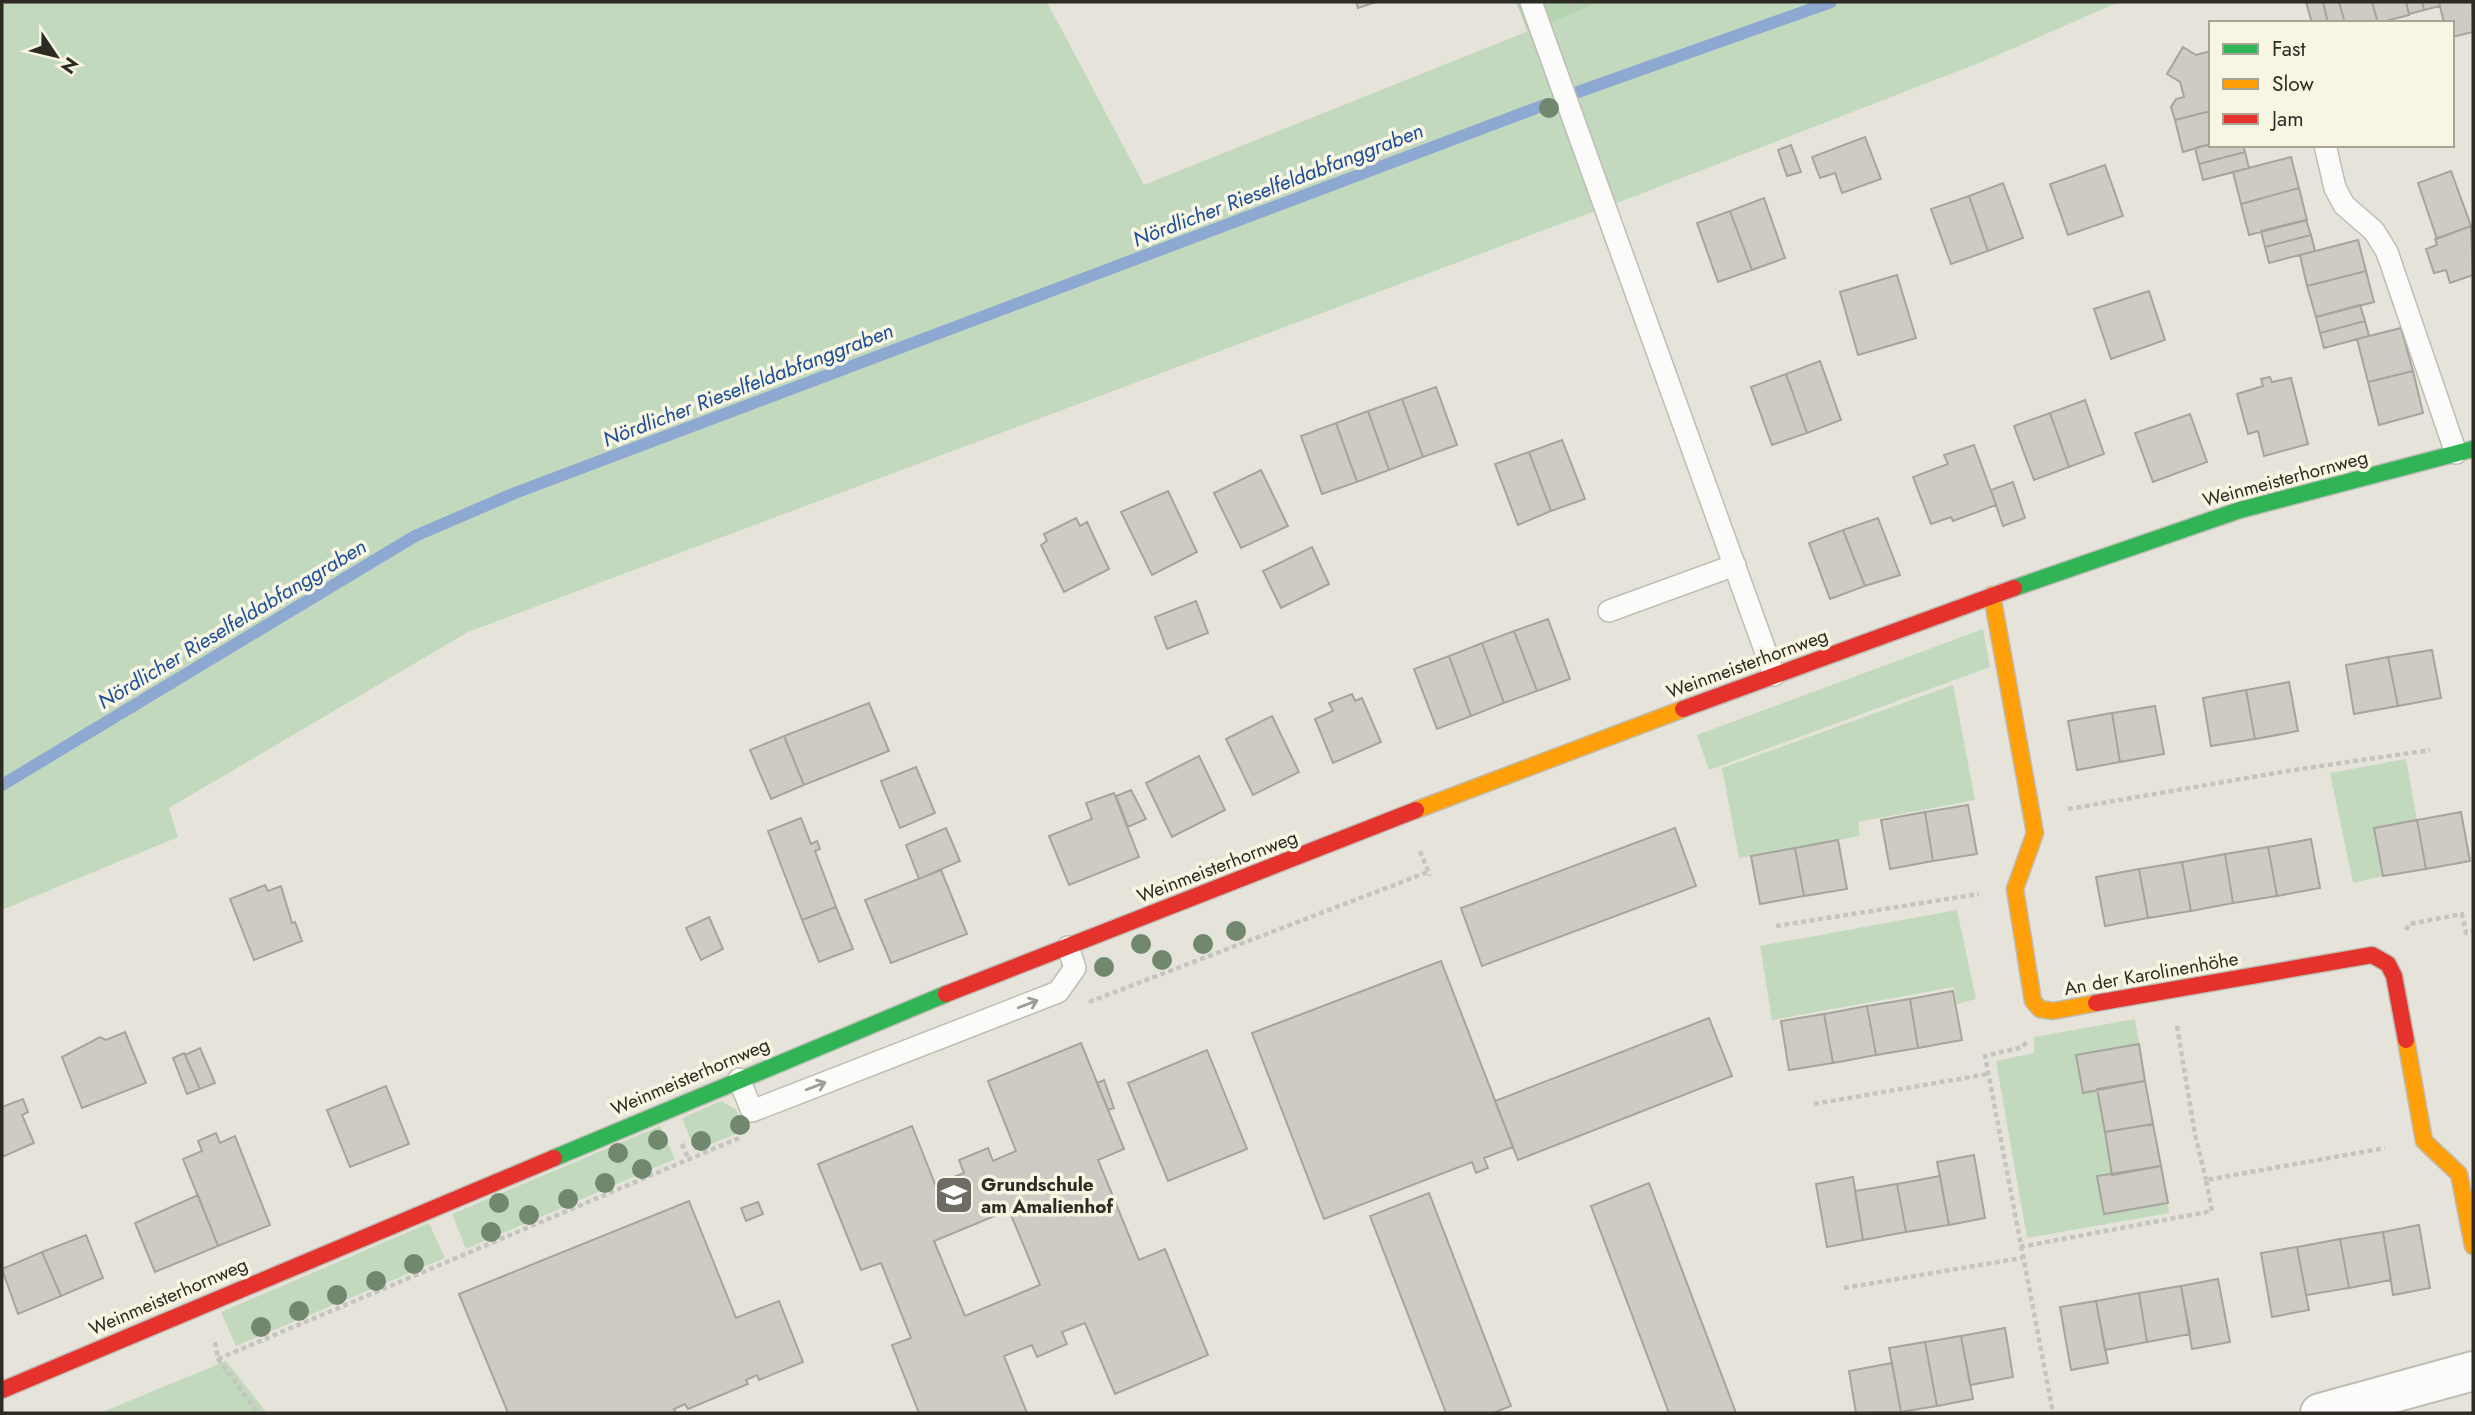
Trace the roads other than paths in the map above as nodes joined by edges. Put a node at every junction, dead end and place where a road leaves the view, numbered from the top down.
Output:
1 (1531, 2) edge
2 (2325, 147) edge
3 (2465, 451) edge
4 (1735, 565) junction
5 (1992, 595) junction
6 (1609, 611) dead end
7 (1774, 675) junction
8 (1068, 947) junction
9 (739, 1079) junction
10 (2473, 1246) edge
11 (2473, 1371) edge
12 (2, 1390) edge
13 (2320, 1413) edge

1 - 4 lane
2 - 3 lane
3 - 5 street, Weinmeisterhornweg
4 - 6 lane
4 - 7 lane
5 - 7 street, Weinmeisterhornweg
5 - 10 street, An der Karolinenhöhe
7 - 8 street, Weinmeisterhornweg
8 - 9 street, Weinmeisterhornweg
9 -> 8 lane
9 - 12 street, Weinmeisterhornweg
11 - 13 street

